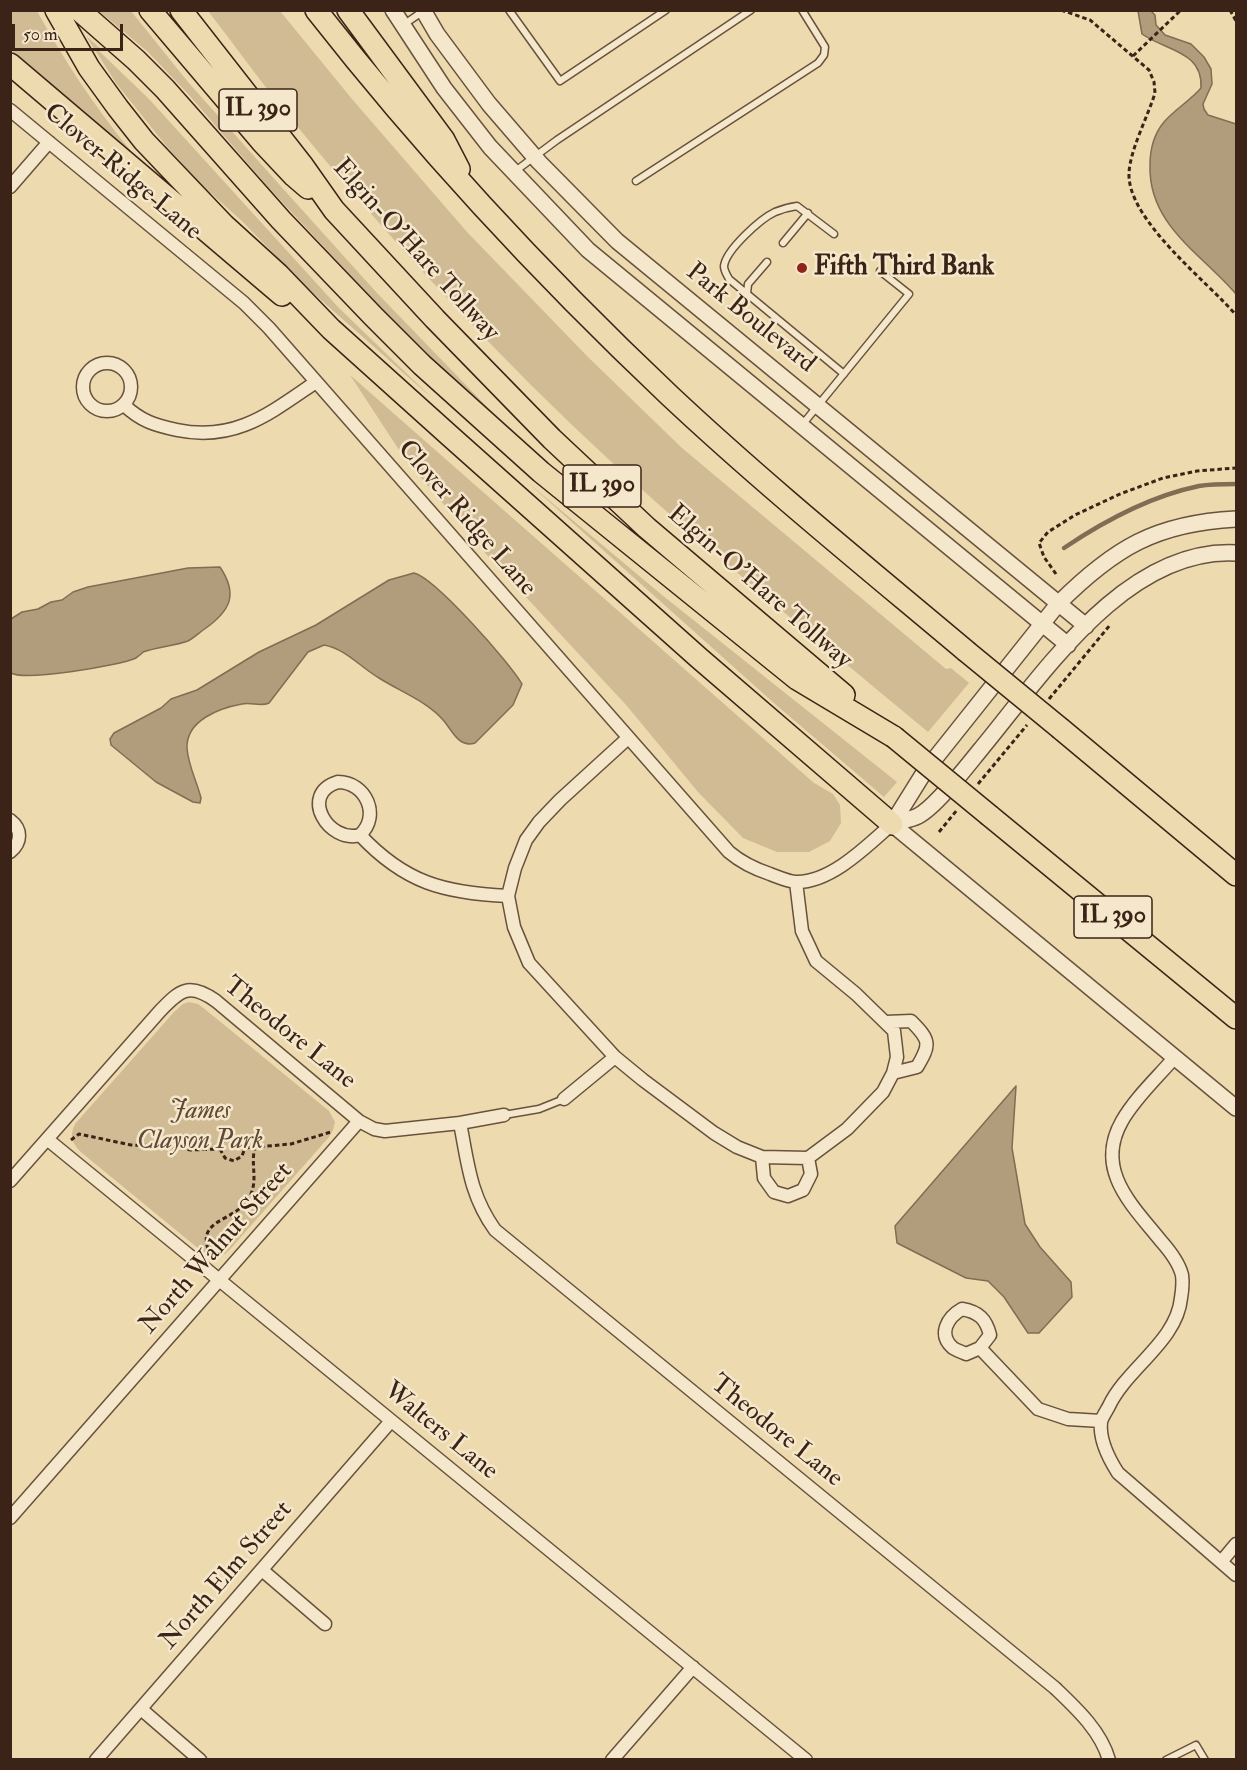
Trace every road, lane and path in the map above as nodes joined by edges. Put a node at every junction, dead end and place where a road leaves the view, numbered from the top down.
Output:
1 (56, 10) edge
2 (150, 10) edge
3 (181, 10) edge
4 (316, 10) edge
5 (348, 10) edge
6 (393, 10) edge
7 (509, 10) edge
8 (666, 10) edge
9 (751, 10) edge
10 (802, 10) edge
11 (1061, 10) edge
12 (1181, 10) edge
13 (1230, 10) edge
14 (423, 11) edge
15 (86, 16) edge
16 (1236, 21) edge
17 (403, 25) junction
18 (1133, 56) junction
19 (10, 64) edge
20 (10, 110) edge
21 (49, 142) junction
22 (535, 157) junction
23 (514, 172) junction
24 (636, 182) dead end
25 (10, 188) edge
26 (477, 201) junction
27 (334, 210) junction
28 (808, 213) junction
29 (834, 234) dead end
30 (783, 243) dead end
31 (766, 262) dead end
32 (880, 271) dead end
33 (747, 294) junction
34 (1236, 315) edge
35 (331, 329) junction
36 (844, 374) junction
37 (316, 382) junction
38 (124, 405) junction
39 (818, 406) junction
40 (801, 425) junction
41 (1236, 468) edge
42 (1236, 519) edge
43 (1236, 553) edge
44 (1056, 574) dead end
45 (1058, 604) junction
46 (1113, 621) dead end
47 (1042, 624) junction
48 (1086, 626) junction
49 (1068, 645) junction
50 (1042, 707) dead end
51 (1029, 723) dead end
52 (894, 737) junction
53 (628, 738) junction
54 (972, 790) dead end
55 (960, 806) dead end
56 (10, 819) edge
57 (892, 824) junction
58 (939, 832) dead end
59 (360, 835) junction
60 (10, 852) edge
61 (1236, 875) edge
62 (796, 882) junction
63 (508, 896) junction
64 (1236, 1018) edge
65 (886, 1022) junction
66 (615, 1057) junction
67 (1174, 1058) junction
68 (893, 1073) junction
69 (564, 1098) joint
70 (1236, 1108) edge
71 (504, 1115) joint
72 (359, 1121) junction
73 (460, 1123) junction
74 (333, 1132) dead end
75 (47, 1139) junction
76 (71, 1140) dead end
77 (255, 1147) junction
78 (245, 1148) junction
79 (220, 1149) junction
80 (243, 1155) junction
81 (252, 1157) junction
82 (762, 1157) junction
83 (808, 1158) junction
84 (10, 1181) edge
85 (212, 1258) dead end
86 (218, 1280) junction
87 (980, 1348) dead end
88 (391, 1421) junction
89 (1101, 1421) junction
90 (10, 1518) edge
91 (1236, 1544) edge
92 (1221, 1562) junction
93 (262, 1570) junction
94 (1236, 1575) edge
95 (325, 1624) dead end
96 (693, 1667) junction
97 (141, 1709) junction
98 (1108, 1756) edge
99 (96, 1760) edge
100 (200, 1760) edge
101 (612, 1760) edge
102 (806, 1760) edge
103 (1166, 1760) edge
104 (1205, 1760) edge

1 - 35 highway
2 - 27 highway
3 - 27 highway, Elgin-O'Hare Tollway / IL 390
4 - 26 highway
5 - 26 highway
6 - 17 street, Park Boulevard
7 - 8 lane
9 - 22 lane
10 - 24 lane
11 - 18 path
12 - 18 path
13 - 16 path
14 - 17 lane
14 - 22 street, Park Boulevard
15 - 52 highway
17 - 23 street, Park Boulevard
18 - 34 path
19 - 35 highway
20 - 21 street, Clover Ridge Lane
21 - 25 street
21 - 37 street, Clover Ridge Lane
22 - 23 lane
22 - 39 street, Park Boulevard
23 - 40 street, Park Boulevard
26 - 61 highway, bridge
27 - 52 highway, Elgin-O'Hare Tollway / IL 390
28 - 29 lane
28 - 30 lane
28 - 33 lane
31 - 33 lane
32 - 36 lane
33 - 36 lane
35 - 57 highway
36 - 39 lane
37 - 38 street
37 - 53 street, Clover Ridge Lane
38 - 38 street
39 - 40 lane
39 - 45 street, Park Boulevard
40 - 47 street, Park Boulevard
41 - 44 path
42 - 45 street
43 - 48 street
45 - 47 street
45 - 48 street, Park Boulevard
46 - 50 path
47 - 49 street, Park Boulevard
47 - 57 street
48 - 49 street
49 - 57 street
51 - 54 path
52 - 64 highway, Elgin-O'Hare Tollway / IL 390, bridge
53 - 62 street, Clover Ridge Lane
53 - 63 street
55 - 58 path
56 - 60 street
57 - 62 street
57 - 67 street
59 - 59 street
59 - 63 street
62 - 65 street
63 - 66 street
65 - 68 street
65 - 68 street
66 - 69 street
66 - 82 street
67 - 70 street
67 - 89 street
68 - 83 street
69 - 71 lane
71 - 73 street
72 - 73 street
72 - 75 street, Theodore Lane
72 - 86 street, North Walnut Street
73 - 98 street, Theodore Lane
74 - 77 path
75 - 84 street
75 - 86 street, Walters Lane
76 - 79 path
77 - 78 path
77 - 81 path
78 - 79 path
78 - 80 path
79 - 80 path
80 - 81 path
81 - 85 path
82 - 83 street
82 - 83 street
86 - 88 street, Walters Lane
86 - 90 street, North Walnut Street
87 - 89 street
88 - 93 street, North Elm Street
88 - 96 street, Walters Lane
89 - 92 street
91 - 92 street
92 - 94 street
93 - 95 street
93 - 97 street, North Elm Street
96 - 101 street
96 - 102 street, Walters Lane
97 - 99 street, North Elm Street
97 - 100 street
103 - 104 lane

